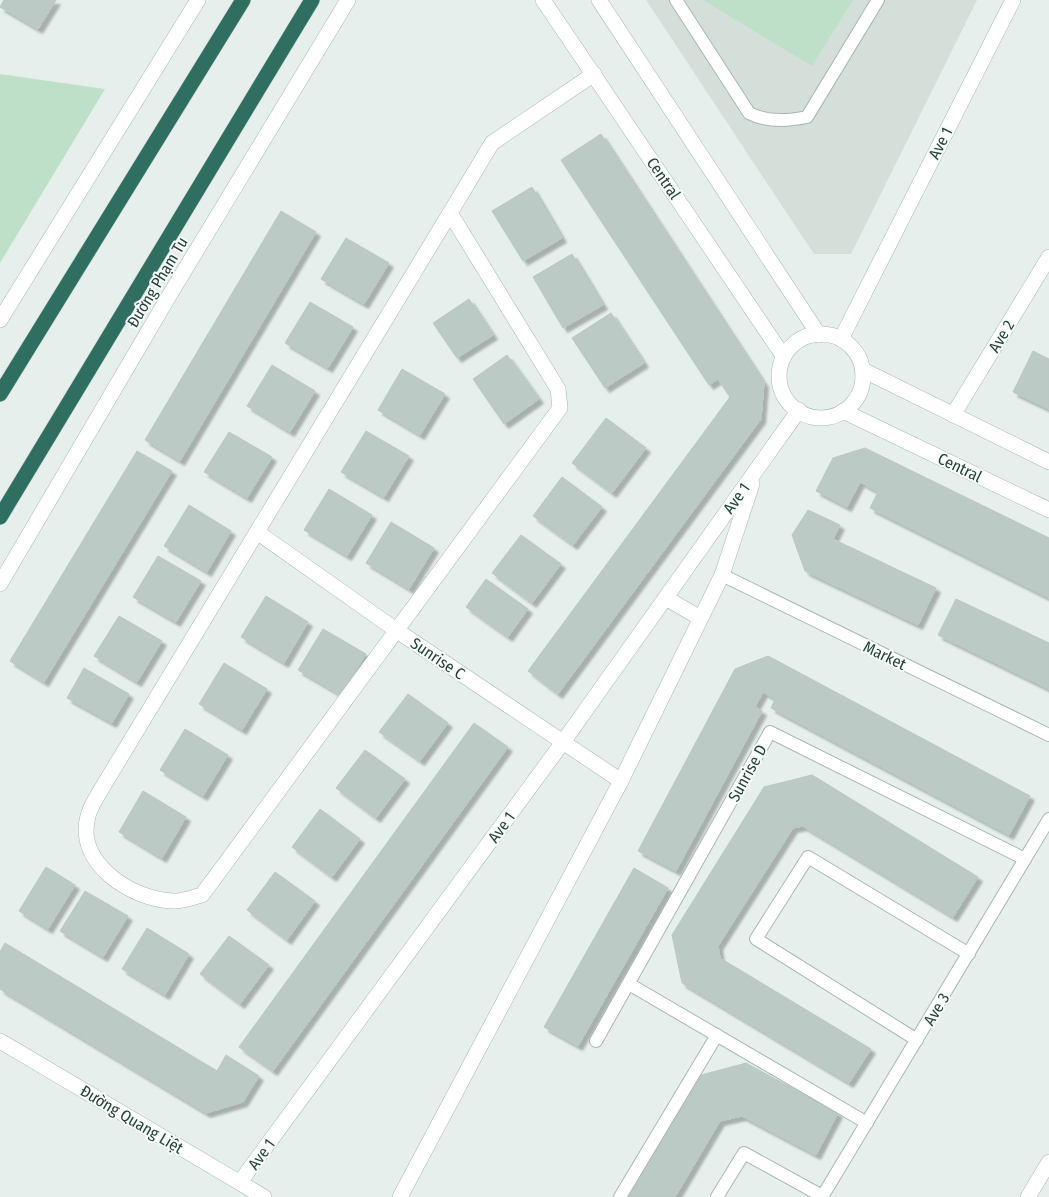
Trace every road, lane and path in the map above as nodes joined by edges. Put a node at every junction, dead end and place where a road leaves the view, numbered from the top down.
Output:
1 (198, 0) edge
2 (242, 0) edge
3 (312, 0) edge
4 (348, 0) edge
5 (543, 0) edge
6 (599, 0) edge
7 (676, 0) edge
8 (878, 0) edge
9 (1013, 0) edge
10 (594, 74) junction
11 (450, 213) junction
12 (1049, 257) edge
13 (0, 320) edge
14 (819, 335) junction
15 (841, 339) junction
16 (784, 357) junction
17 (863, 370) junction
18 (0, 394) edge
19 (799, 410) junction
20 (843, 411) junction
21 (953, 414) junction
22 (1049, 462) edge
23 (757, 469) junction
24 (1049, 510) edge
25 (0, 518) edge
26 (257, 532) junction
27 (722, 575) junction
28 (0, 584) edge
29 (666, 598) junction
30 (700, 618) junction
31 (396, 630) junction
32 (1049, 735) edge
33 (563, 742) junction
34 (621, 781) junction
35 (1049, 819) edge
36 (1025, 859) junction
37 (969, 954) junction
38 (629, 984) junction
39 (717, 1035) junction
40 (917, 1040) junction
41 (0, 1041) edge
42 (596, 1042) dead end
43 (867, 1123) junction
44 (1049, 1162) edge
45 (240, 1182) junction
46 (822, 1196) edge
47 (264, 1197) edge
48 (400, 1197) edge
49 (620, 1197) edge
50 (717, 1197) edge
51 (1028, 1197) edge

1 - 13 street
2 - 18 highway
3 - 25 highway, Đường Phạm Tu
4 - 28 street, Đường Phạm Tu
5 - 10 street, Central
6 - 14 street
7 - 8 lane
9 - 15 street, Ave 1
10 - 11 street
10 - 16 street, Central
11 - 26 street
11 - 31 street
12 - 21 street, Ave 2
14 - 15 street
14 - 16 street
15 - 17 street
16 - 19 street
17 - 20 street
17 - 21 street
19 - 20 street
19 - 23 street, Ave 1
20 - 24 street, Central
21 - 22 street
23 - 27 street, Ave 1
23 - 29 street, Ave 1
26 - 31 street, Sunrise C
26 - 31 street
27 - 30 street, Ave 1
27 - 32 lane, Market
29 - 30 street
29 - 33 street, Ave 1
30 - 34 street, Ave 1
31 - 33 street, Sunrise C
33 - 34 street, Sunrise C
33 - 45 street, Ave 1
34 - 48 street, Ave 1
35 - 36 lane, Ave 3
36 - 37 lane, Ave 3
36 - 38 lane, Sunrise D
37 - 40 lane, Ave 3
37 - 40 lane
38 - 39 lane
38 - 42 lane, Sunrise D
39 - 43 lane
39 - 49 lane
40 - 43 lane, Ave 3
41 - 45 street, Đường Quang Liệt
43 - 46 lane, Ave 3
44 - 51 street
45 - 47 street, Đường Quang Liệt
46 - 50 lane

